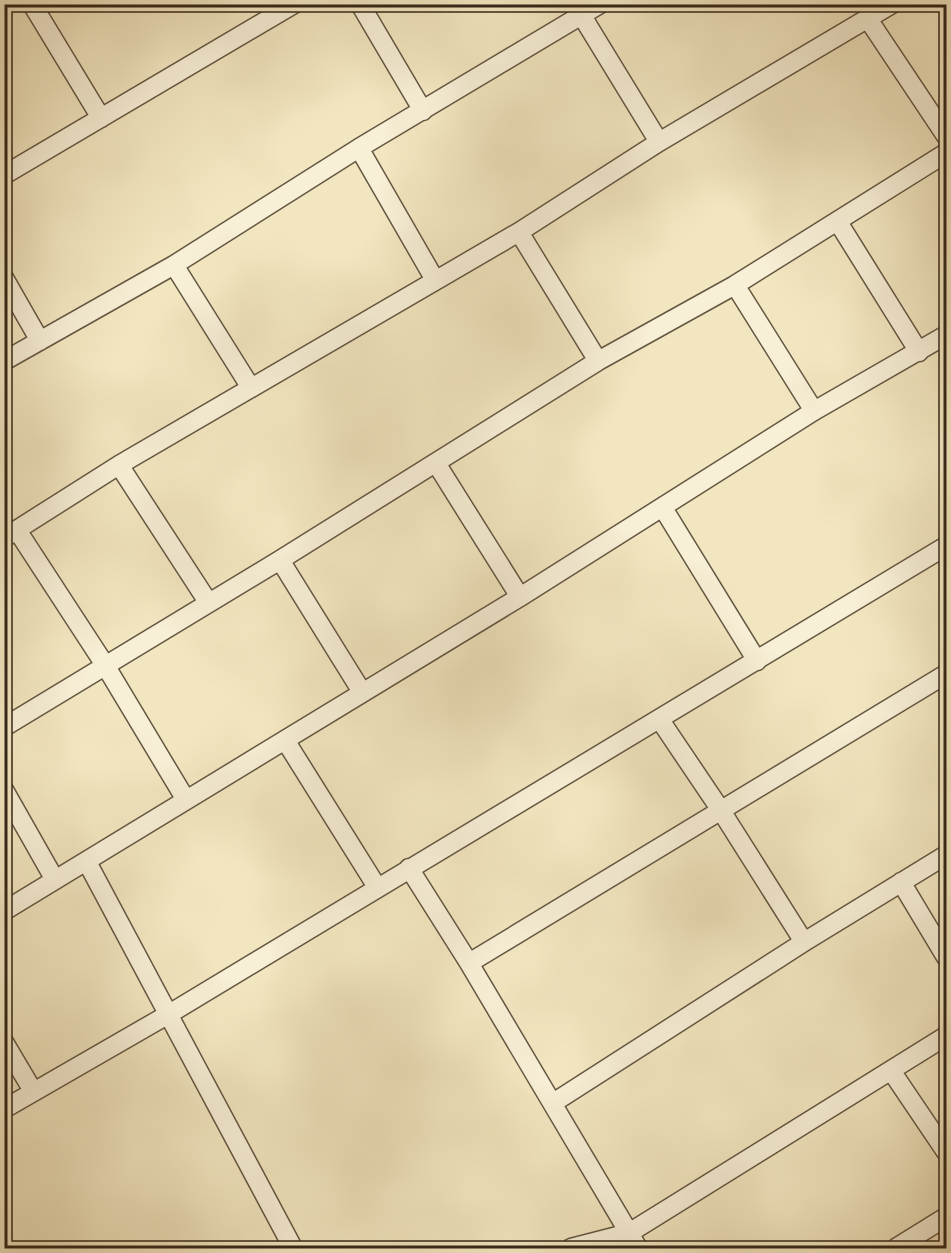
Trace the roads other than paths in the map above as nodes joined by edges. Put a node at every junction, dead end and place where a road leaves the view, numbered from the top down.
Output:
1 (32, 4) edge
2 (294, 4) edge
3 (360, 4) edge
4 (600, 4) edge
5 (892, 4) edge
6 (582, 16) junction
7 (868, 19) junction
8 (423, 111) junction
9 (101, 118) junction
10 (946, 136) edge
11 (659, 142) junction
12 (359, 148) junction
13 (946, 153) edge
14 (4, 175) edge
15 (838, 222) junction
16 (519, 232) junction
17 (174, 265) junction
18 (4, 278) edge
19 (435, 280) junction
20 (735, 285) junction
21 (946, 335) edge
22 (40, 341) junction
23 (919, 352) junction
24 (4, 361) edge
25 (597, 361) junction
26 (251, 388) junction
27 (814, 411) junction
28 (436, 463) junction
29 (119, 465) junction
30 (663, 508) junction
31 (11, 534) edge
32 (946, 546) edge
33 (280, 560) junction
34 (520, 597) junction
35 (208, 602) junction
36 (757, 661) junction
37 (105, 665) junction
38 (946, 674) edge
39 (362, 692) junction
40 (660, 720) junction
41 (4, 727) edge
42 (285, 740) junction
43 (4, 790) edge
44 (186, 800) junction
45 (720, 809) junction
46 (946, 855) edge
47 (87, 862) junction
48 (409, 868) junction
49 (56, 880) junction
50 (901, 882) junction
51 (377, 887) junction
52 (4, 911) edge
53 (804, 942) junction
54 (946, 957) edge
55 (469, 963) junction
56 (169, 1014) junction
57 (946, 1036) edge
58 (4, 1042) edge
59 (892, 1072) junction
60 (33, 1091) junction
61 (553, 1103) junction
62 (4, 1109) edge
63 (946, 1152) edge
64 (946, 1217) edge
65 (633, 1241) edge
66 (293, 1248) edge
67 (571, 1248) edge
68 (896, 1248) edge

1 - 9 street
2 - 9 street
3 - 8 street
4 - 6 street
5 - 7 street
6 - 8 street
6 - 11 street
7 - 10 street
7 - 11 street
8 - 12 street
9 - 14 street
11 - 16 street
12 - 17 street
12 - 19 street
13 - 15 street
15 - 20 street
15 - 23 street
16 - 19 street
16 - 25 street
17 - 22 street
17 - 26 street
18 - 22 street
19 - 26 street
20 - 25 street
20 - 27 street
21 - 23 street
22 - 24 street
23 - 27 street
25 - 28 street
26 - 29 street
27 - 30 street
28 - 33 street
28 - 34 street
29 - 31 street
29 - 35 street
30 - 34 street
30 - 36 street
31 - 37 street
32 - 36 street
33 - 35 street
33 - 39 street
34 - 39 street
35 - 37 street
36 - 40 street
37 - 41 street
37 - 44 street
38 - 45 street
39 - 42 street
40 - 45 street
40 - 48 street
42 - 44 street
42 - 51 street
43 - 49 street
44 - 47 street
45 - 53 street
45 - 55 street
46 - 50 street
47 - 49 street
47 - 56 street
48 - 51 street
48 - 55 street
49 - 52 street
50 - 53 street
50 - 54 street
51 - 56 street
53 - 61 street
55 - 61 street
56 - 60 street
56 - 66 street
57 - 59 street
58 - 60 street
59 - 63 street
59 - 65 street
60 - 62 street
61 - 65 street
64 - 68 street
65 - 67 street

